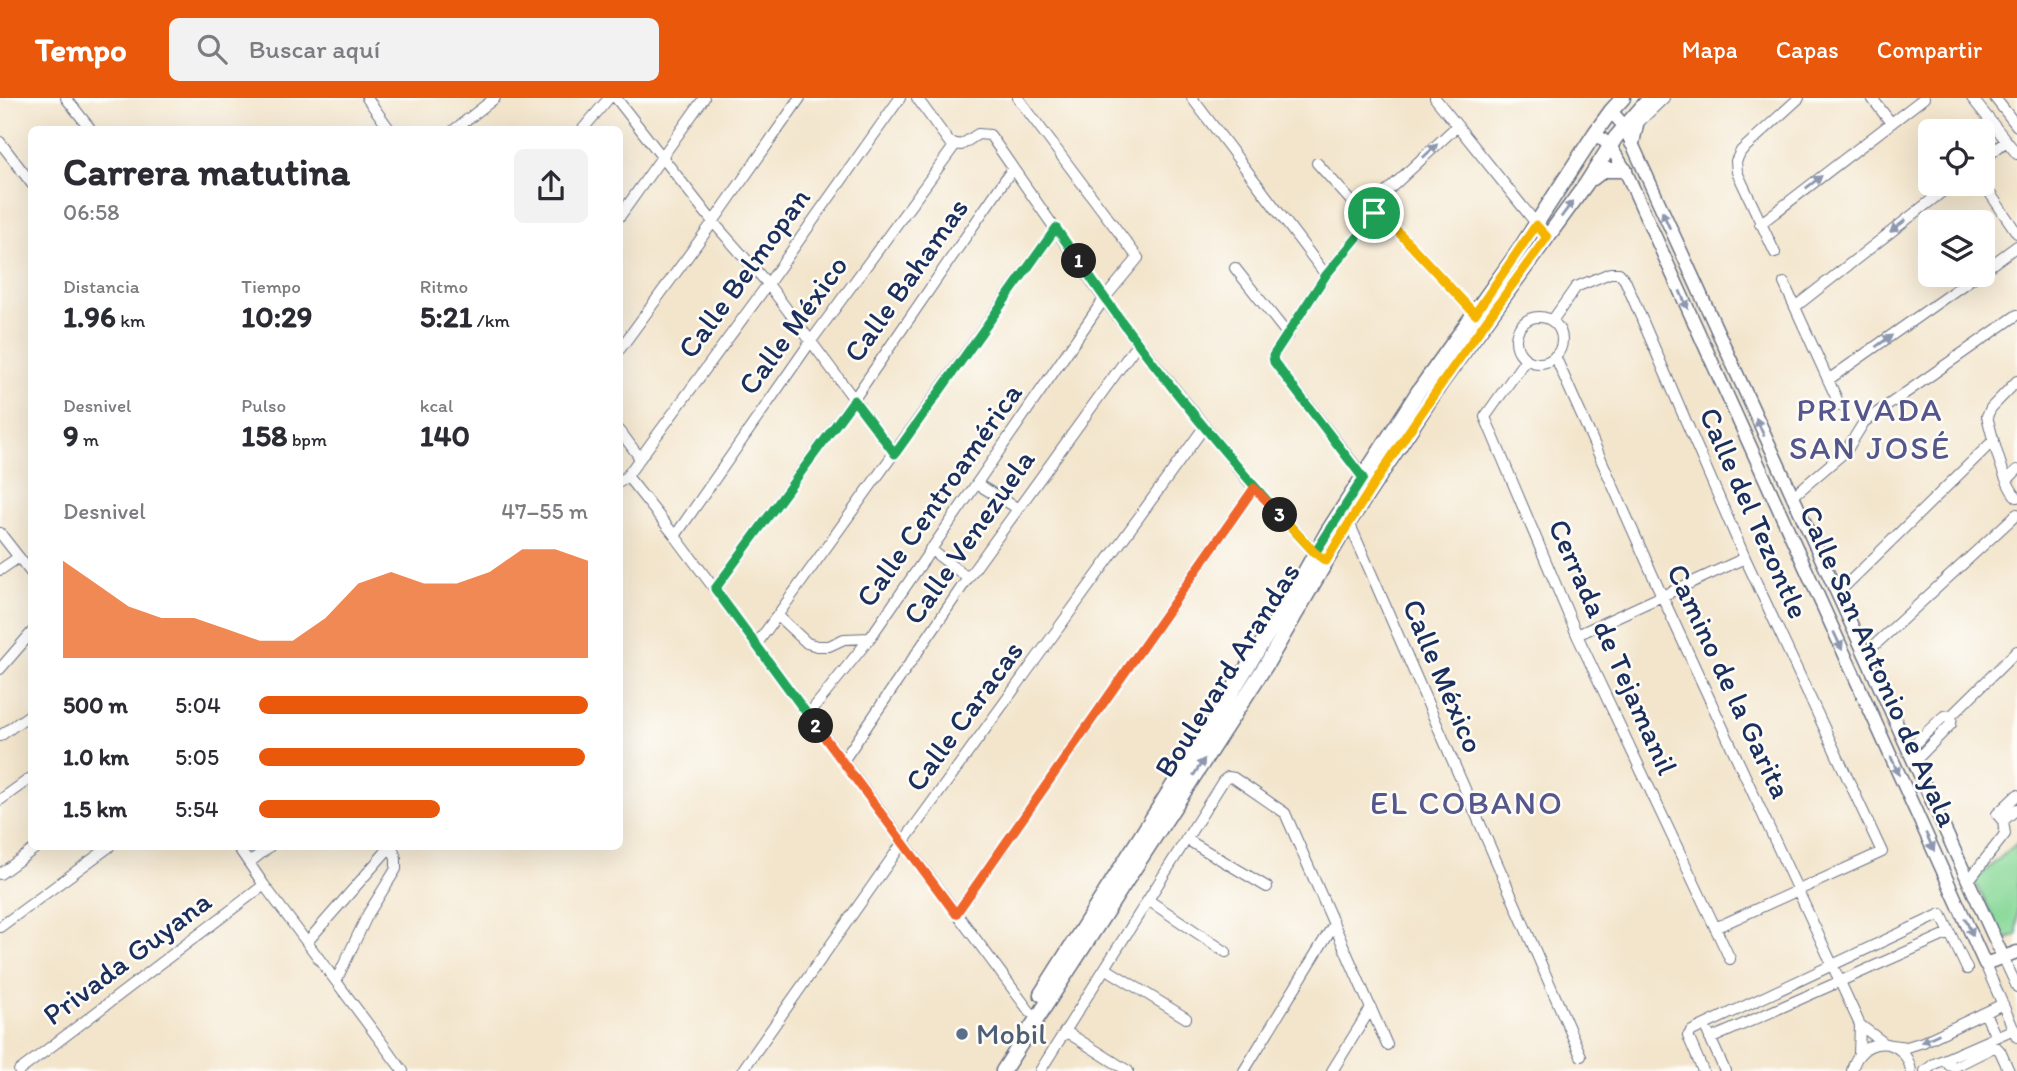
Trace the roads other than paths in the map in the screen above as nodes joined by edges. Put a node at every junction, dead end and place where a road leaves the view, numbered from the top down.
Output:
1 (66, 98) edge
2 (367, 98) edge
3 (495, 98) edge
4 (609, 98) edge
5 (616, 98) edge
6 (704, 98) edge
7 (800, 98) edge
8 (900, 98) edge
9 (917, 98) edge
10 (1018, 98) edge
11 (1435, 98) edge
12 (1623, 98) edge
13 (1664, 98) edge
14 (1799, 98) edge
15 (1872, 98) edge
16 (1924, 98) edge
17 (1972, 98) edge
18 (1995, 98) edge
19 (1195, 99) edge
20 (1645, 103) edge
21 (1611, 111) junction
22 (1891, 123) junction
23 (1630, 125) junction
24 (88, 126) edge
25 (387, 126) edge
26 (459, 126) edge
27 (585, 126) edge
28 (1457, 126) junction
29 (2017, 127) edge
30 (1595, 132) junction
31 (2006, 141) junction
32 (0, 142) edge
33 (1632, 144) joint
34 (955, 145) junction
35 (1610, 146) junction
36 (1995, 150) edge
37 (2017, 154) edge
38 (662, 158) junction
39 (1317, 163) dead end
40 (1013, 168) junction
41 (1625, 170) junction
42 (28, 179) edge
43 (1586, 184) junction
44 (1937, 196) edge
45 (1992, 196) edge
46 (623, 212) edge
47 (1372, 217) junction
48 (713, 222) junction
49 (1760, 223) junction
50 (1536, 225) junction
51 (1056, 228) junction
52 (2017, 233) edge
53 (1547, 237) junction
54 (2017, 246) edge
55 (1774, 253) dead end
56 (1995, 262) edge
57 (1236, 268) dead end
58 (1326, 275) junction
59 (768, 284) junction
60 (1784, 284) dead end
61 (1960, 287) edge
62 (1104, 299) junction
63 (1795, 307) junction
64 (1475, 314) junction
65 (2017, 315) edge
66 (1552, 321) junction
67 (1288, 335) junction
68 (811, 341) junction
69 (1138, 343) junction
70 (623, 345) edge
71 (1555, 356) junction
72 (1526, 359) junction
73 (1828, 380) junction
74 (2017, 382) edge
75 (854, 400) junction
76 (1840, 406) dead end
77 (1205, 426) junction
78 (623, 435) edge
79 (1994, 440) junction
80 (895, 454) junction
81 (1774, 457) junction
82 (640, 458) junction
83 (1758, 464) junction
84 (2017, 470) edge
85 (623, 480) edge
86 (2007, 480) junction
87 (1367, 482) junction
88 (977, 484) junction
89 (1254, 488) junction
90 (1792, 497) junction
91 (2017, 497) edge
92 (1017, 508) junction
93 (1343, 508) junction
94 (2017, 514) edge
95 (1349, 522) junction
96 (0, 533) edge
97 (675, 536) junction
98 (930, 549) junction
99 (1818, 552) junction
100 (19, 557) junction
101 (1321, 557) junction
102 (1745, 558) junction
103 (1800, 559) junction
104 (28, 569) edge
105 (0, 570) edge
106 (968, 578) junction
107 (715, 589) junction
108 (1837, 594) junction
109 (1662, 596) junction
110 (778, 616) junction
111 (1577, 635) junction
112 (28, 637) edge
113 (870, 638) junction
114 (756, 645) junction
115 (2017, 651) edge
116 (1865, 654) junction
117 (1249, 663) junction
118 (1266, 665) junction
119 (0, 669) edge
120 (808, 715) junction
121 (28, 716) edge
122 (0, 736) edge
123 (1912, 755) junction
124 (843, 761) junction
125 (28, 780) edge
126 (1926, 786) junction
127 (1907, 793) junction
128 (2017, 795) edge
129 (0, 800) edge
130 (2017, 809) edge
131 (2003, 821) junction
132 (1186, 839) junction
133 (904, 841) junction
134 (33, 850) edge
135 (105, 850) edge
136 (241, 850) edge
137 (265, 850) edge
138 (388, 850) edge
139 (392, 850) edge
140 (250, 862) junction
141 (0, 874) edge
142 (1969, 880) junction
143 (264, 885) junction
144 (1267, 887) dead end
145 (1798, 891) junction
146 (1148, 900) junction
147 (956, 914) junction
148 (1334, 924) junction
149 (0, 927) edge
150 (1715, 928) junction
151 (1950, 933) junction
152 (307, 942) junction
153 (1226, 952) dead end
154 (2017, 952) edge
155 (2003, 957) junction
156 (1730, 959) dead end
157 (1832, 964) junction
158 (1986, 964) junction
159 (1105, 968) junction
160 (1968, 969) dead end
161 (336, 981) junction
162 (1840, 981) junction
163 (2017, 987) edge
164 (2003, 1004) junction
165 (1371, 1008) junction
166 (1030, 1012) junction
167 (1984, 1013) junction
168 (1186, 1018) dead end
169 (1704, 1025) junction
170 (1860, 1025) junction
171 (1065, 1031) junction
172 (2015, 1033) edge
173 (1996, 1037) junction
174 (1710, 1039) junction
175 (1888, 1044) junction
176 (1387, 1045) dead end
177 (1860, 1053) junction
178 (1581, 1056) dead end
179 (1947, 1059) junction
180 (1852, 1070) edge
181 (19, 1071) edge
182 (403, 1071) edge
183 (742, 1071) edge
184 (993, 1071) edge
185 (1003, 1071) edge
186 (1040, 1071) edge
187 (1128, 1071) edge
188 (1244, 1071) edge
189 (1332, 1071) edge
190 (1703, 1071) edge
191 (1725, 1071) edge
192 (1911, 1071) edge
193 (1925, 1071) edge
194 (2009, 1071) edge

1 - 24 street
2 - 25 street
3 - 26 street
4 - 27 street
5 - 38 street
6 - 38 street
7 - 48 street
8 - 59 street, Calle Belmopan
9 - 34 street
10 - 62 street, Calle Centroamérica
11 - 28 street
12 - 21 main road, Boulevard Arandas
13 - 23 street
14 - 49 street
15 - 22 street
16 - 22 street
17 - 31 street
18 - 29 street
19 - 58 street
20 - 23 main road, Boulevard Arandas
21 - 23 street
21 - 30 main road, Boulevard Arandas
49 -> 22 street
23 - 33 main road
23 - 35 main road, Boulevard Arandas
47 -> 28 street
28 - 50 street
30 - 35 street, Calle San Antonio de Ayala
30 - 50 main road, Boulevard Arandas
31 - 36 street
31 - 37 street
32 - 42 street
81 -> 33 street
34 - 40 street
34 - 68 street, Calle México
35 - 41 street, Calle San Antonio de Ayala
35 - 43 main road, Boulevard Arandas
38 - 46 street
38 - 48 street
39 - 47 street
40 - 51 street
40 - 75 street, Calle Bahamas
41 - 43 main road
41 -> 83 street, Calle San Antonio de Ayala
53 -> 43 main road, Boulevard Arandas
44 -> 63 street
45 - 52 street
47 - 58 street
47 - 64 street
48 - 59 street
48 - 70 street
49 - 55 street
50 - 53 street
50 - 64 main road, Boulevard Arandas
51 - 62 street
51 - 80 street
53 - 87 main road, Boulevard Arandas
54 - 56 street
57 - 67 street
58 - 67 street
59 - 68 street
59 - 82 street, Calle Belmopan
60 - 63 street
73 -> 61 street
62 - 69 street
62 - 88 street, Calle Centroamérica
63 - 73 street
64 - 87 main road, Boulevard Arandas
65 - 90 street
66 - 71 street
66 - 72 street
66 - 102 street, Calle del Tezontle
67 - 87 street
68 - 75 street
68 - 97 street, Calle México
69 - 77 street
69 - 92 street, Calle Venezuela
71 - 72 street
71 - 109 street, Camino de la Garita
72 - 111 street, Cerrada de Tejamanil
73 - 76 street
74 - 79 street
75 - 80 street
75 - 107 street, Calle Bahamas
77 - 89 street
77 - 133 street, Calle Caracas
78 - 82 street
79 - 86 street
79 - 108 street
80 - 110 street
81 - 83 street
81 - 90 street
82 - 85 street, Calle Belmopan
83 - 103 street, Calle San Antonio de Ayala
84 - 86 street
85 - 97 street
86 - 91 street
87 - 93 main road, Boulevard Arandas
87 - 95 main road, Boulevard Arandas
88 - 92 street
88 - 98 street, Calle Centroamérica
89 - 101 street
89 - 147 street
90 - 99 street
92 - 106 street, Calle Venezuela
93 - 95 street, Calle México
93 - 101 main road, Boulevard Arandas
94 - 116 street
95 - 101 main road, Boulevard Arandas
95 - 178 street, Calle México
96 - 100 street
97 - 107 street
98 - 106 street
98 - 113 street, Calle Centroamérica
99 - 103 street
99 - 108 street
100 - 104 street
100 - 105 street
101 - 117 main road, Boulevard Arandas
101 - 118 main road, Boulevard Arandas
102 - 109 street
102 - 145 street, Calle del Tezontle
103 -> 127 street, Calle San Antonio de Ayala
106 - 124 street, Calle Venezuela
107 - 114 street
108 - 116 street
109 - 111 street
109 - 145 street, Camino de la Garita
110 - 113 street
110 - 114 street
111 - 150 street, Cerrada de Tejamanil
112 - 119 street
113 - 120 street, Calle Centroamérica
114 - 120 street
115 - 123 street
116 - 123 street
117 - 118 street
117 - 166 main road, Boulevard Arandas
185 -> 118 main road, Boulevard Arandas
120 - 124 street
121 - 122 street
123 - 126 street
124 - 133 street
125 - 129 street
126 - 127 street
126 - 142 street
127 -> 158 street, Calle San Antonio de Ayala
128 - 131 street
130 - 131 street
131 - 142 street
132 - 144 street
132 - 146 street
132 - 148 street
133 - 147 street
133 - 183 street, Calle Caracas
134 - 141 street
135 - 149 street
136 - 140 street
137 - 140 street
138 - 152 street
139 - 161 street
140 - 143 street
142 - 155 street
143 - 152 street
143 - 181 street, Privada Guyana
145 - 150 street
145 - 157 street, Camino de la Garita
146 - 153 street
146 - 159 street
147 - 166 street
148 - 165 street
148 - 188 street
150 - 156 street, Cerrada de Tejamanil
151 - 157 street
151 - 160 street
151 - 162 street
152 - 161 street
154 - 155 street
155 - 158 street
155 - 163 street
157 - 162 street, Camino de la Garita
157 - 169 street
158 - 164 street, Calle San Antonio de Ayala
159 - 168 street
159 - 171 street
161 - 182 street
162 - 170 street, Camino de la Garita
162 - 174 street
164 - 167 street
164 - 172 street, Calle San Antonio de Ayala
165 - 176 street
165 - 189 street
166 - 184 main road, Boulevard Arandas
167 - 173 street
167 -> 175 street
169 - 174 street
169 - 190 street
170 - 175 street, Camino de la Garita
170 - 177 street, Camino de la Garita
171 - 186 street
171 - 187 street
172 - 173 street
173 - 179 street
174 - 191 street
175 - 177 street
175 - 192 street, Camino de la Garita
177 - 180 street
179 - 193 street
179 - 194 street

